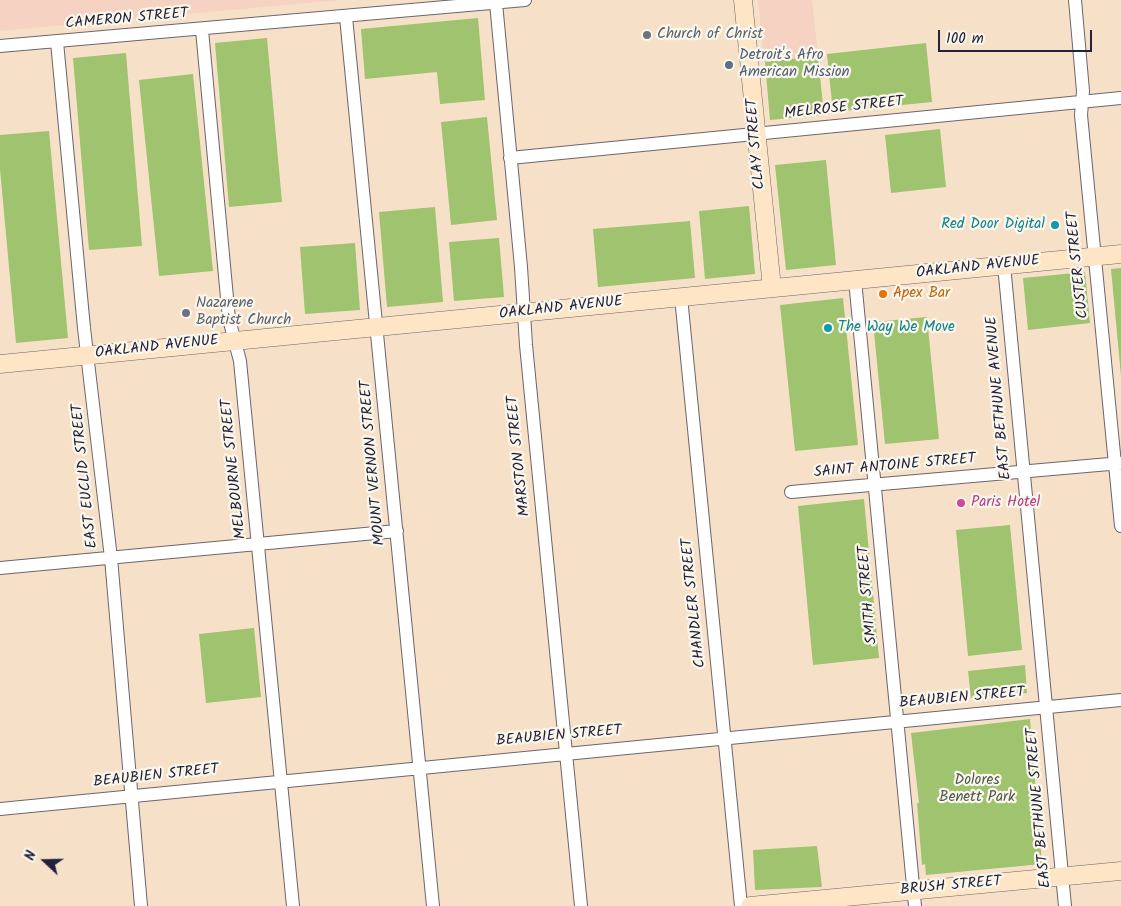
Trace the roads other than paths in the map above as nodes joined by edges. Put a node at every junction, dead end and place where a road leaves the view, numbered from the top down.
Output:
1 (520, 0) edge
2 (525, 0) edge
3 (744, 0) edge
4 (1075, 0) edge
5 (496, 3) junction
6 (346, 17) junction
7 (202, 30) junction
8 (57, 42) junction
9 (0, 46) edge
10 (1121, 98) edge
11 (1082, 102) junction
12 (756, 134) junction
13 (510, 158) junction
14 (1121, 254) edge
15 (1094, 256) junction
16 (1004, 265) junction
17 (855, 280) junction
18 (772, 288) junction
19 (681, 297) junction
20 (524, 312) junction
21 (377, 327) junction
22 (235, 341) junction
23 (88, 355) junction
24 (0, 364) edge
25 (1118, 464) edge
26 (1024, 472) junction
27 (875, 486) junction
28 (791, 492) dead end
29 (1121, 526) edge
30 (397, 531) junction
31 (258, 545) junction
32 (111, 558) junction
33 (0, 568) edge
34 (1121, 700) edge
35 (1046, 707) junction
36 (897, 721) junction
37 (724, 737) junction
38 (566, 753) junction
39 (420, 767) junction
40 (281, 781) junction
41 (132, 796) junction
42 (0, 809) edge
43 (1121, 871) edge
44 (1063, 876) junction
45 (914, 898) edge
46 (141, 906) edge
47 (293, 906) edge
48 (433, 906) edge
49 (581, 906) edge
50 (741, 906) edge
51 (750, 906) edge
52 (1066, 906) edge

1 - 2 street, CAMERON STREET
1 - 5 street, CAMERON STREET
3 - 12 street, CLAY STREET
4 - 11 street, CUSTER STREET
5 - 6 street, CAMERON STREET
5 - 13 street, MARSTON STREET
6 - 7 street, CAMERON STREET
6 - 21 street, MOUNT VERNON STREET
7 - 8 street, CAMERON STREET
7 - 22 street, MELBOURNE STREET
8 - 9 street, CAMERON STREET
8 - 23 street, EAST EUCLID STREET
10 - 11 street, MELROSE STREET
11 - 12 street, MELROSE STREET
11 - 15 street, CUSTER STREET
12 - 13 street, MELROSE STREET
12 - 18 street, CLAY STREET
13 - 20 street, MARSTON STREET
14 - 15 street, OAKLAND AVENUE
15 - 16 street, OAKLAND AVENUE
15 - 25 street, CUSTER STREET
16 - 17 street, OAKLAND AVENUE
16 - 26 street, EAST BETHUNE AVENUE
17 - 18 street, OAKLAND AVENUE
17 - 27 street, SMITH STREET
18 - 19 street, OAKLAND AVENUE
19 - 20 street, OAKLAND AVENUE
19 - 37 street, CHANDLER STREET
20 - 21 street, OAKLAND AVENUE
20 - 38 street, MARSTON STREET
21 - 22 street, OAKLAND AVENUE
21 - 30 street, MOUNT VERNON STREET
22 - 23 street, OAKLAND AVENUE
22 - 31 street, MELBOURNE STREET
23 - 24 street, OAKLAND AVENUE
23 - 32 street, EAST EUCLID STREET
25 - 26 street, SAINT ANTOINE STREET
25 - 29 street, CUSTER STREET
26 - 27 street, SAINT ANTOINE STREET
26 - 35 street, EAST BETHUNE AVENUE
27 - 28 street, SAINT ANTOINE STREET
27 - 36 street, SMITH STREET
30 - 31 street
30 - 39 street, MOUNT VERNON STREET
31 - 32 street
31 - 40 street, MELBOURNE STREET
32 - 33 street
32 - 41 street, EAST EUCLID STREET
34 - 35 street, BEAUBIEN STREET
35 - 36 street, BEAUBIEN STREET
35 - 44 street, EAST BETHUNE STREET
36 - 37 street, BEAUBIEN STREET
36 - 45 street, SMITH STREET
37 - 38 street, BEAUBIEN STREET
37 - 50 street, CHANDLER STREET
38 - 39 street, BEAUBIEN STREET
38 - 49 street, MARSTON STREET
39 - 40 street, BEAUBIEN STREET
39 - 48 street, MOUNT VERNON STREET
40 - 41 street, BEAUBIEN STREET
40 - 47 street, MELBOURNE STREET
41 - 42 street, BEAUBIEN STREET
41 - 46 street, EAST EUCLID STREET
43 - 44 street, BRUSH STREET
44 - 45 street, BRUSH STREET
44 - 52 street, EAST BETHUNE STREET
45 - 51 street, BRUSH STREET

